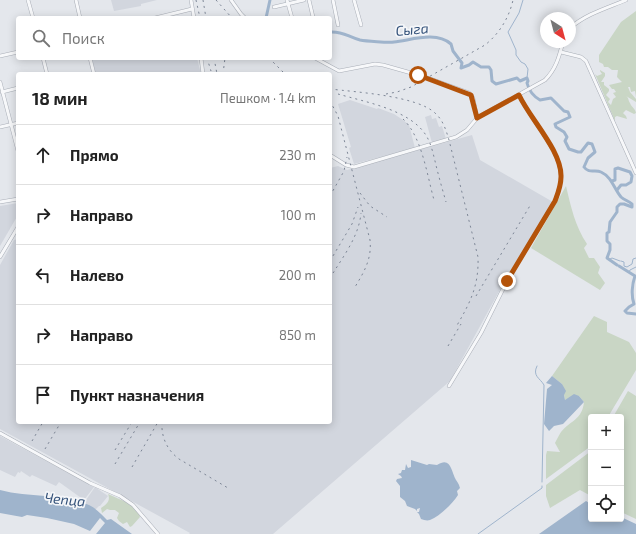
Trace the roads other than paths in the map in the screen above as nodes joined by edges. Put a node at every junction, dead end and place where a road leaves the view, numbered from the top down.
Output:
1 (28, 0) edge
2 (76, 0) edge
3 (191, 0) edge
4 (231, 0) edge
5 (304, 0) edge
6 (309, 0) edge
7 (332, 0) edge
8 (354, 0) edge
9 (626, 0) edge
10 (287, 2) edge
11 (274, 7) dead end
12 (192, 9) junction
13 (32, 16) edge
14 (80, 16) edge
15 (163, 16) edge
16 (194, 16) edge
17 (243, 16) edge
18 (291, 16) edge
19 (313, 16) edge
20 (576, 23) edge
21 (338, 25) dead end
22 (360, 25) dead end
23 (562, 48) edge
24 (16, 52) edge
25 (561, 52) junction
26 (0, 56) edge
27 (43, 60) edge
28 (90, 60) edge
29 (201, 60) edge
30 (319, 60) edge
31 (46, 72) edge
32 (94, 72) edge
33 (203, 72) edge
34 (0, 82) edge
35 (16, 88) edge
36 (2, 92) junction
37 (519, 95) junction
38 (477, 118) junction
39 (16, 124) edge
40 (12, 125) junction
41 (0, 128) edge
42 (16, 142) edge
43 (332, 156) edge
44 (636, 173) edge
45 (16, 200) edge
46 (0, 202) edge
47 (16, 229) edge
48 (0, 257) edge
49 (449, 386) dead end
50 (0, 433) edge
51 (158, 534) edge

1 - 13 street
2 - 14 street
3 - 12 street
4 - 17 street
5 - 10 street
6 - 19 street
7 - 21 street
8 - 22 street
9 - 20 street
10 - 11 street
10 - 18 street
12 - 15 street
12 - 16 street
23 - 25 street
24 - 26 street
25 - 37 street
25 - 44 street
27 - 31 street
28 - 32 street
29 - 33 street
30 - 38 street
34 - 36 street
35 - 36 street
36 - 40 street
37 - 38 street
37 - 49 street
38 - 43 street
39 - 40 street
40 - 41 street
40 - 42 street
45 - 46 street
47 - 48 street
50 - 51 street

